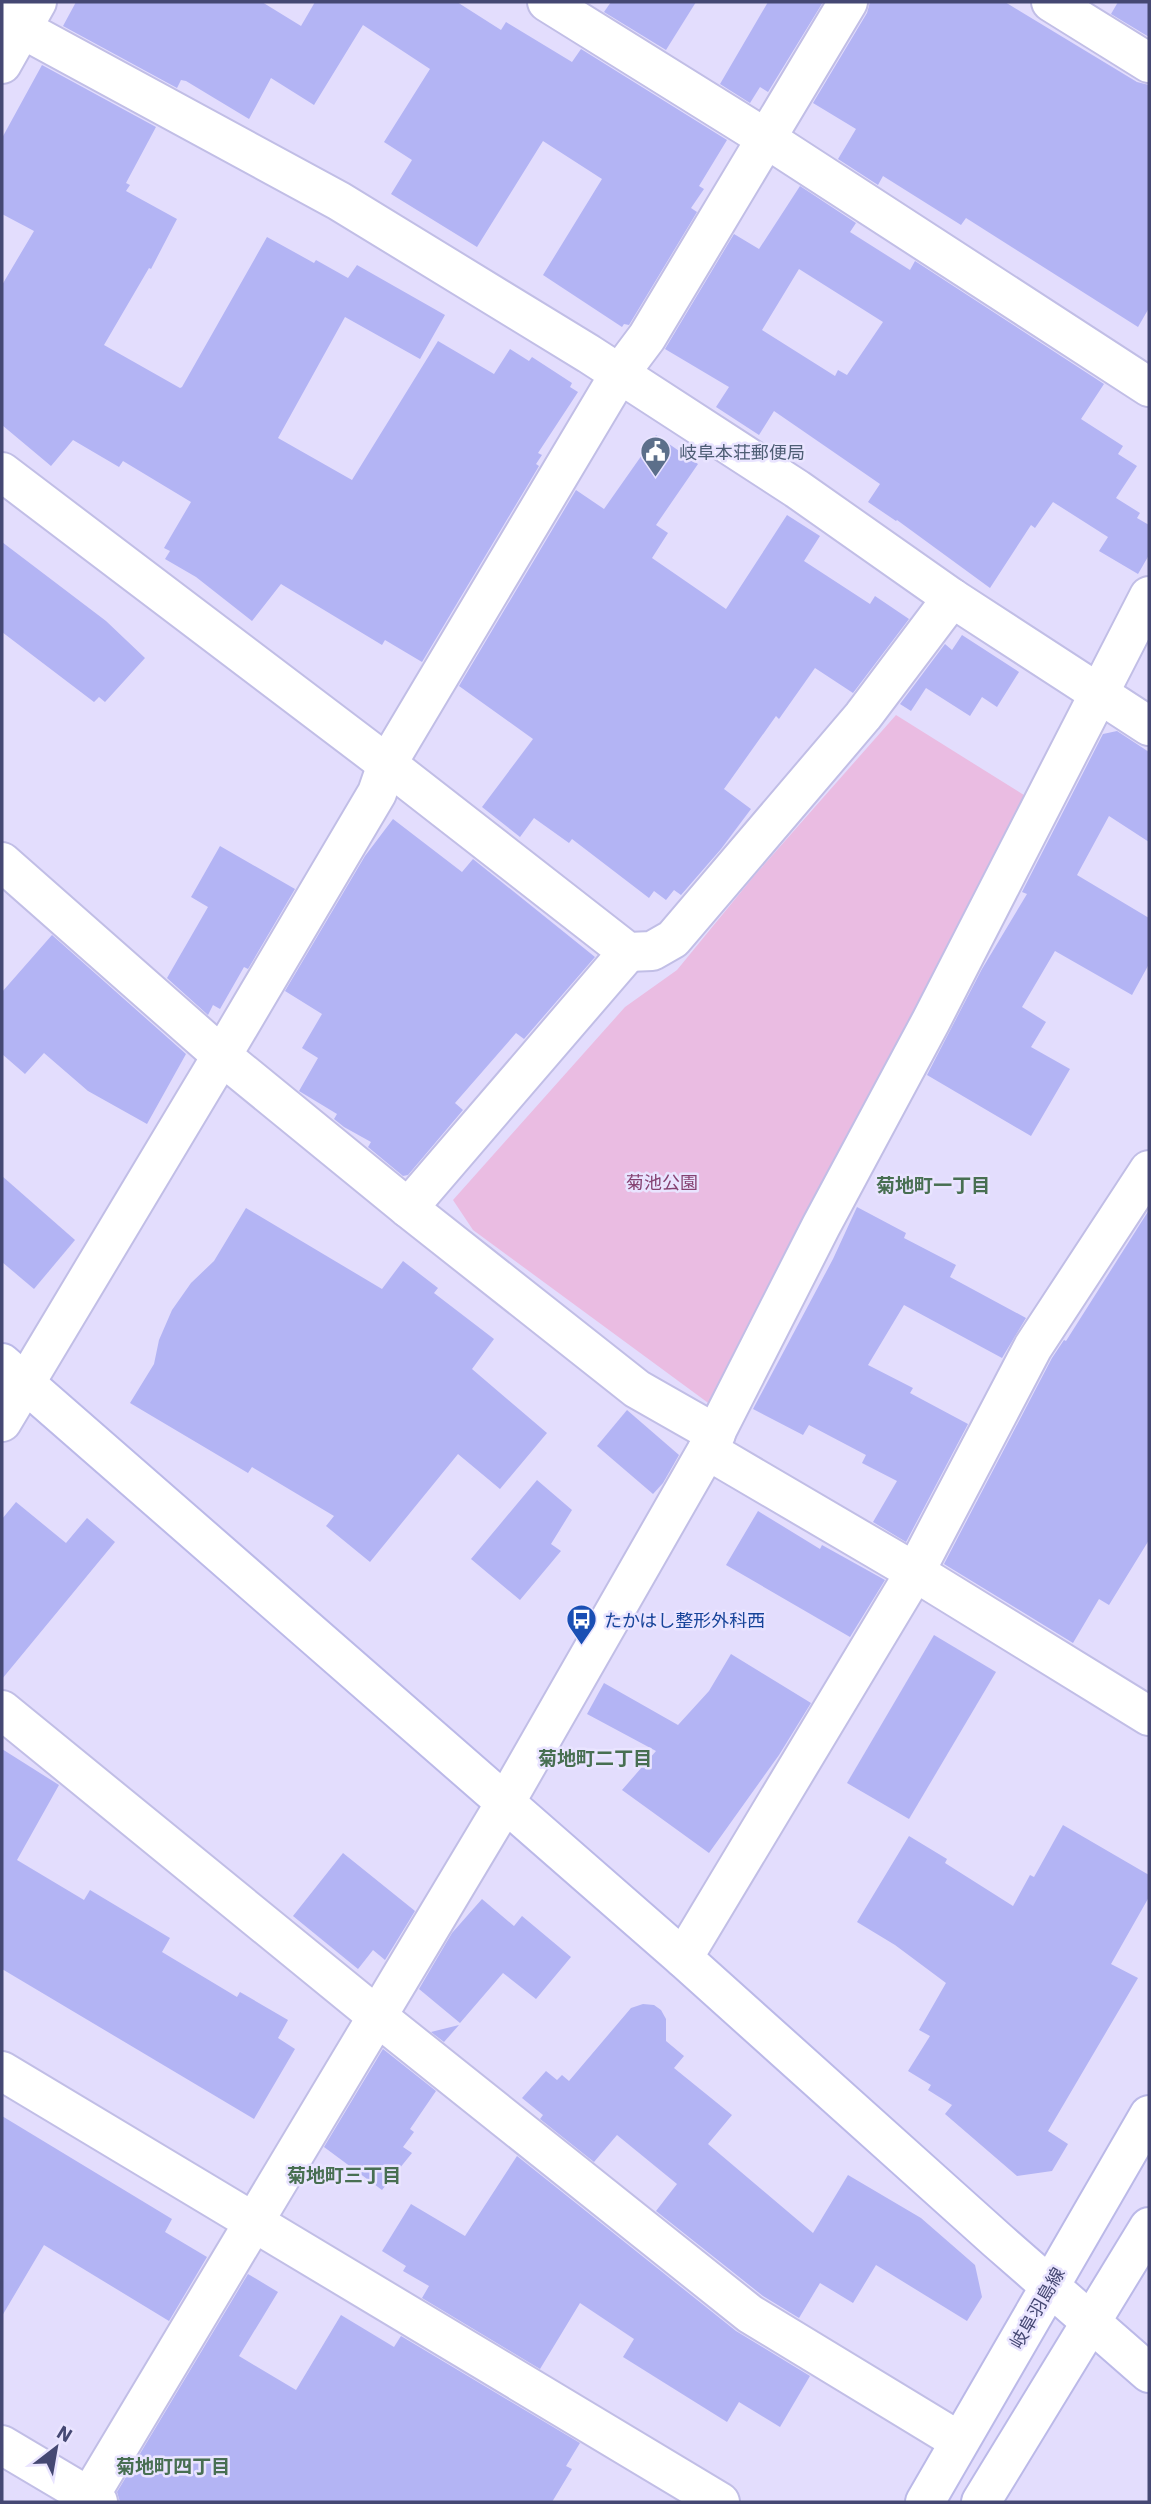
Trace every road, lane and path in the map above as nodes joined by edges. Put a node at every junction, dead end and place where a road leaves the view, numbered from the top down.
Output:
1 (547, 2) edge
2 (848, 2) edge
3 (1051, 2) edge
4 (20, 17) edge
5 (1149, 63) edge
6 (2, 64) edge
7 (767, 139) junction
8 (620, 373) junction
9 (1149, 387) edge
10 (2, 472) edge
11 (1149, 596) edge
12 (952, 598) junction
13 (1098, 694) junction
14 (1149, 726) edge
15 (387, 764) junction
16 (2, 862) edge
17 (628, 952) junction
18 (222, 1056) junction
19 (1147, 1180) edge
20 (408, 1208) junction
21 (13, 1373) edge
22 (2, 1422) edge
23 (712, 1442) junction
24 (915, 1572) junction
25 (2, 1710) edge
26 (1149, 1716) edge
27 (505, 1803) junction
28 (683, 1958) junction
29 (378, 2017) junction
30 (2, 2071) edge
31 (1149, 2115) edge
32 (254, 2223) junction
33 (1149, 2227) edge
34 (1050, 2286) junction
35 (1091, 2322) junction
36 (1149, 2373) edge
37 (959, 2441) junction
38 (2, 2445) edge
39 (91, 2500) edge
40 (720, 2502) edge
41 (925, 2502) edge
42 (981, 2502) edge

1 - 7 street
2 - 7 street
3 - 5 street
4 - 6 street
4 - 8 street
7 - 8 street
7 - 9 street
8 - 12 street
8 - 15 street
10 - 15 street
11 - 13 street
12 - 13 street
12 - 17 street
13 - 14 street
13 - 23 street
15 - 17 street
15 - 18 street
16 - 18 street
17 - 20 street
18 - 20 street
18 - 21 street
19 - 24 street
20 - 23 street
21 - 22 street
21 - 27 street
23 - 24 street
23 - 27 street
24 - 26 street
24 - 28 street
25 - 29 street
27 - 28 street
27 - 29 street
28 - 34 street
29 - 32 street
29 - 37 street
30 - 32 street
31 - 34 street, 岐阜羽島線
32 - 39 street
32 - 40 street
33 - 35 street
34 - 35 street
34 - 37 street, 岐阜羽島線
35 - 36 street
35 - 42 street
37 - 41 street, 岐阜羽島線
38 - 39 street

